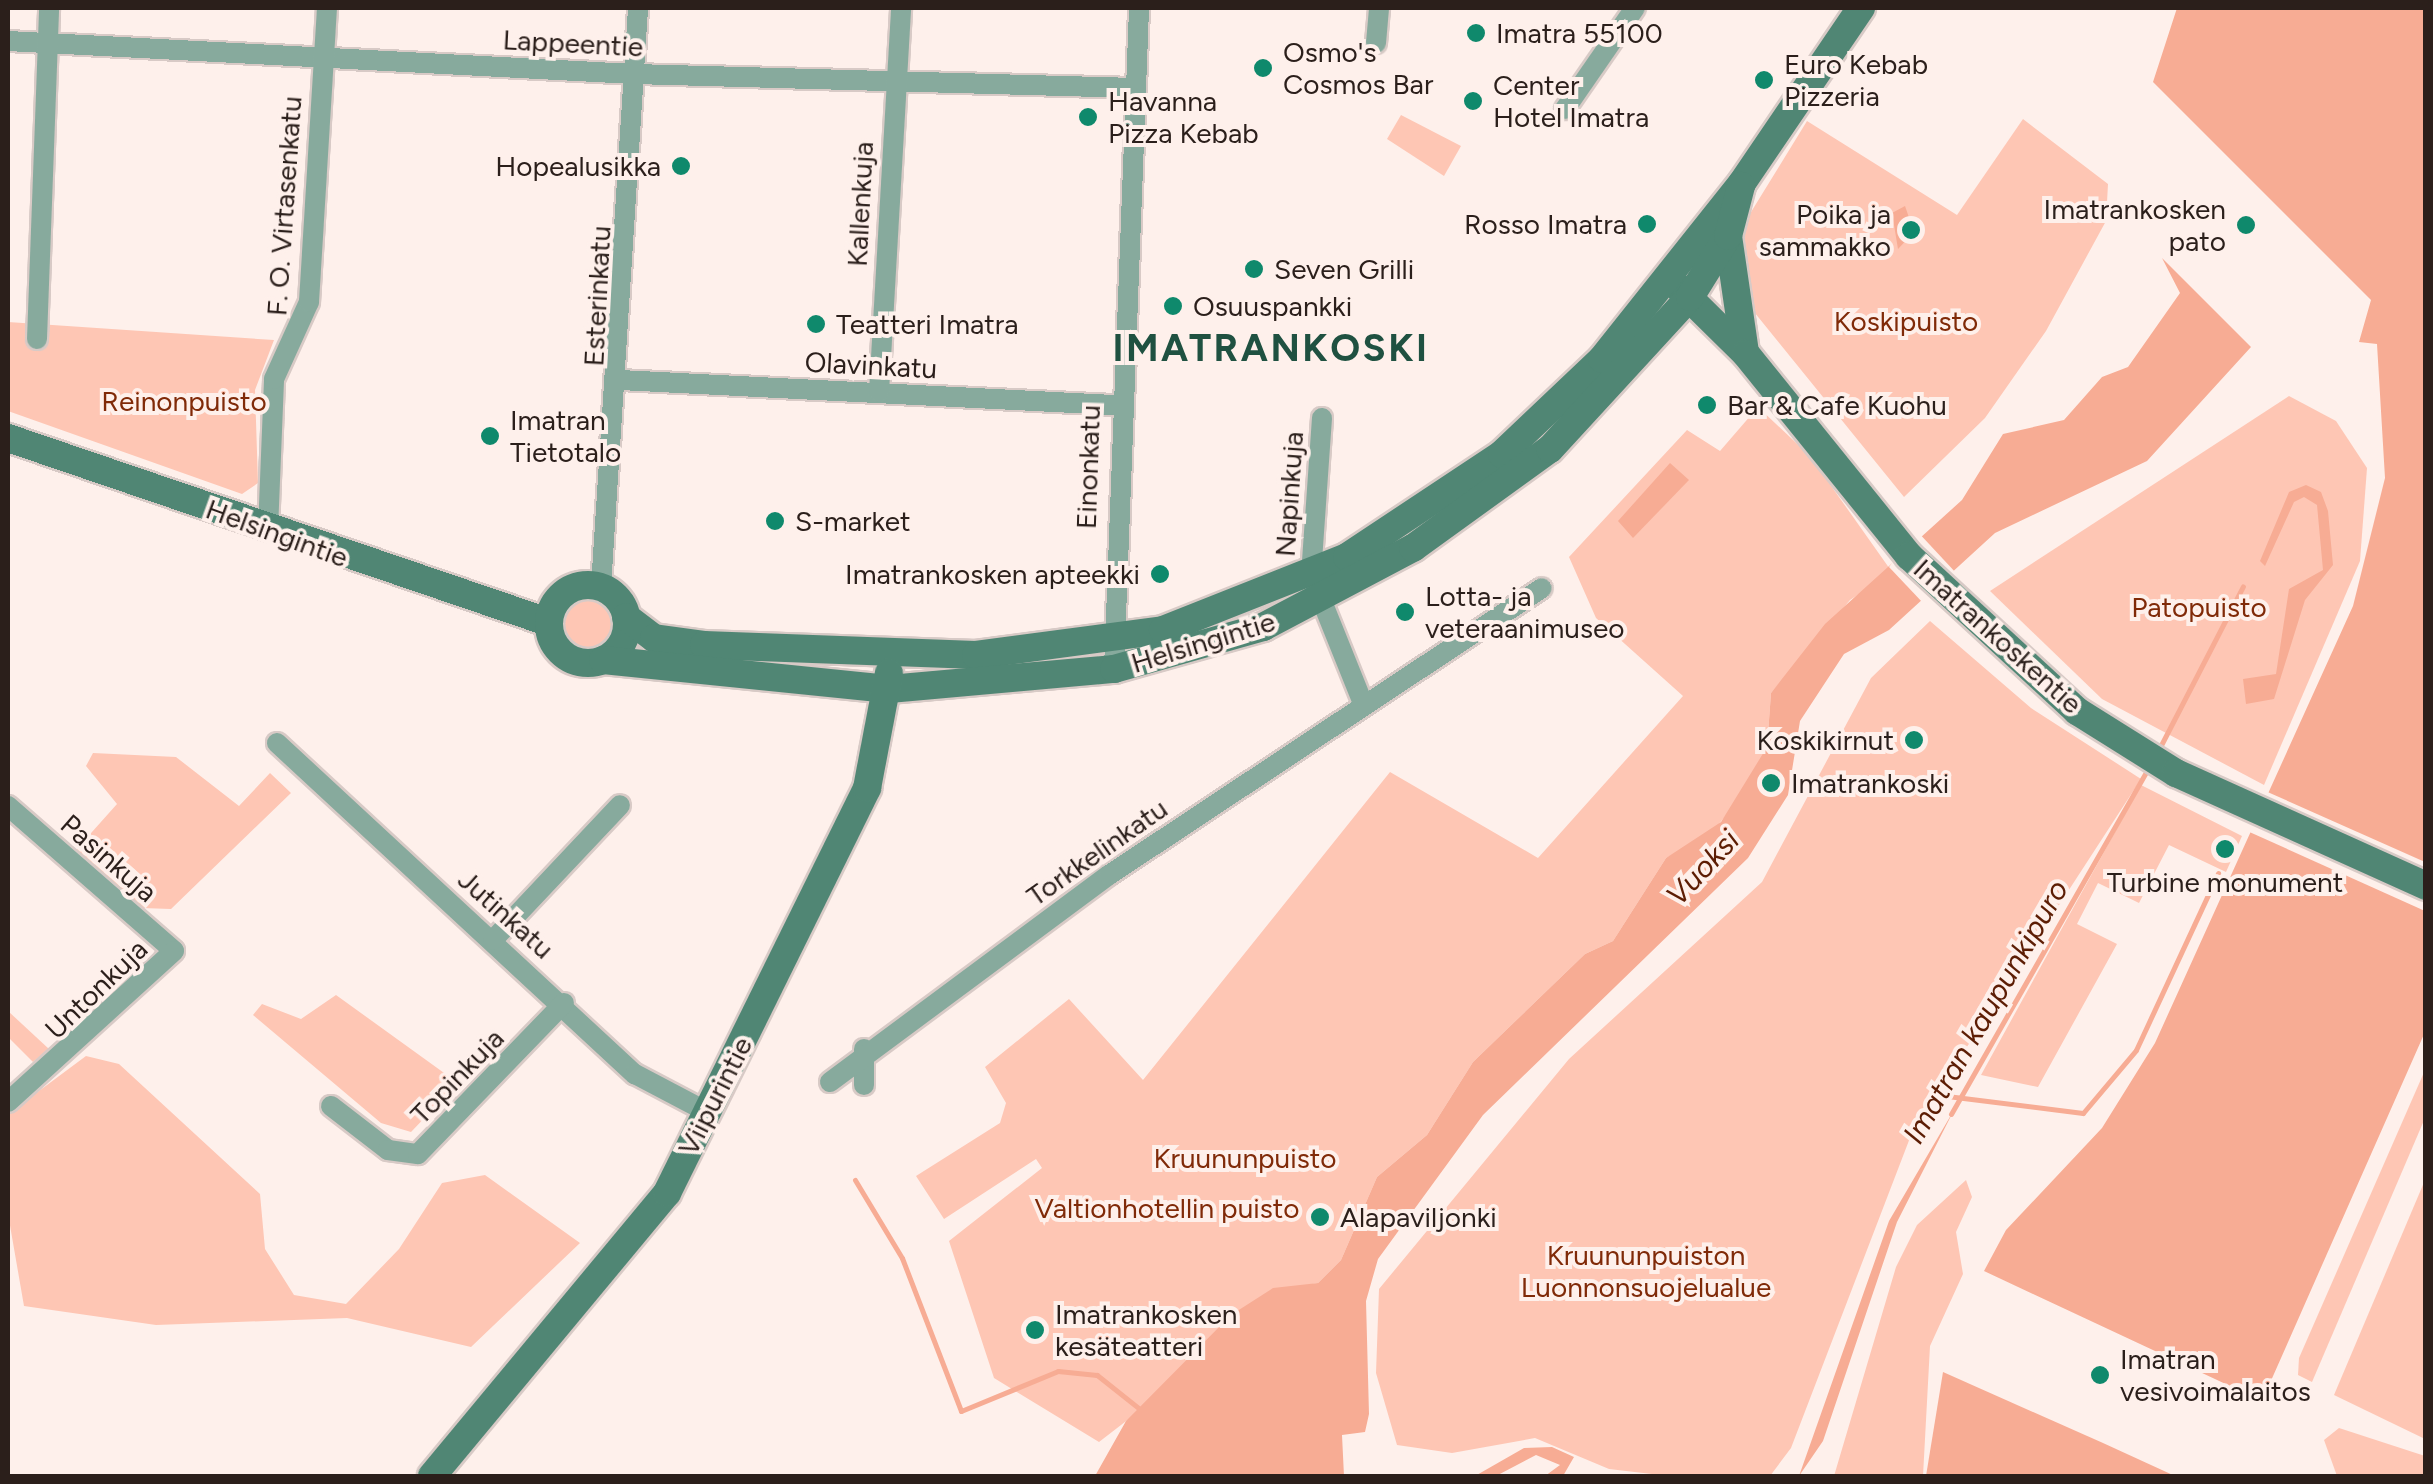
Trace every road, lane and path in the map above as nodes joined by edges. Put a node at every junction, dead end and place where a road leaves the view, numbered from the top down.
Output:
1 (49, 8) edge
2 (327, 8) edge
3 (638, 8) edge
4 (901, 8) edge
5 (1139, 8) edge
6 (1379, 8) edge
7 (1635, 8) edge
8 (1861, 8) edge
9 (8, 41) edge
10 (47, 42) junction
11 (1376, 42) dead end
12 (322, 57) junction
13 (634, 74) junction
14 (896, 79) junction
15 (1136, 88) junction
16 (1565, 109) dead end
17 (1742, 183) junction
18 (1728, 236) junction
19 (1668, 278) junction
20 (1690, 297) junction
21 (37, 339) dead end
22 (1746, 354) junction
23 (620, 380) junction
24 (879, 392) junction
25 (1118, 405) junction
26 (1322, 418) dead end
27 (8, 438) edge
28 (268, 530) junction
29 (601, 587) junction
30 (1316, 587) junction
31 (1542, 588) dead end
32 (626, 617) junction
33 (548, 622) junction
34 (1109, 640) junction
35 (889, 658) junction
36 (603, 660) junction
37 (1114, 669) junction
38 (889, 689) junction
39 (1362, 701) junction
40 (277, 743) dead end
41 (620, 805) dead end
42 (8, 806) edge
43 (2426, 886) edge
44 (492, 940) junction
45 (174, 951) joint
46 (564, 1003) junction
47 (864, 1049) junction
48 (830, 1082) dead end
49 (864, 1085) dead end
50 (8, 1102) edge
51 (332, 1106) dead end
52 (707, 1112) junction
53 (432, 1476) edge

1 - 10 street
2 - 12 street, F. O. Virtasenkatu
3 - 13 street, Esterinkatu
4 - 14 street, Kallenkuja
5 - 15 street, Einonkatu
6 - 11 street
7 - 16 street
8 - 17 main road, Helsingintie
9 - 10 street, Lappeentie
10 - 12 street, Lappeentie
10 - 21 street
12 - 13 street, Lappeentie
12 - 28 street, F. O. Virtasenkatu
13 - 14 street, Lappeentie
13 - 23 street, Esterinkatu
14 - 15 street, Lappeentie
14 - 24 street, Kallenkuja
15 - 25 street, Einonkatu
17 - 18 main road
17 - 19 main road, Helsingintie
18 - 20 main road, Helsingintie
18 - 22 main road, Imatrankoskentie
19 - 20 main road, Imatrankoskentie
19 - 30 main road, Helsingintie
20 - 22 main road, Imatrankoskentie
20 - 30 main road, Helsingintie
22 - 43 main road, Imatrankoskentie
23 - 24 street, Olavinkatu
23 - 29 street, Esterinkatu
24 - 25 street, Olavinkatu
25 - 34 street, Einonkatu
26 - 30 street, Napinkuja
27 - 28 main road, Helsingintie
28 - 33 main road, Helsingintie
29 - 32 main road
29 - 33 main road
30 - 34 main road, Helsingintie
30 - 37 main road, Helsingintie
30 - 39 street
31 - 39 street, Torkkelinkatu
32 - 35 main road, Helsingintie
32 - 36 main road
33 - 36 main road
34 - 35 main road, Helsingintie
34 - 37 street, Einonkatu
35 - 38 main road, Viipurintie
36 - 38 main road, Helsingintie
37 - 38 main road, Helsingintie
38 - 52 main road, Viipurintie
39 - 47 street, Torkkelinkatu
40 - 44 street, Jutinkatu
41 - 44 street
42 - 45 street, Pasinkuja
44 - 46 street, Jutinkatu
45 - 50 street, Untonkuja
46 - 51 street, Topinkuja
46 - 52 street, Jutinkatu
47 - 48 street, Torkkelinkatu
47 - 49 street
52 - 53 main road, Viipurintie

